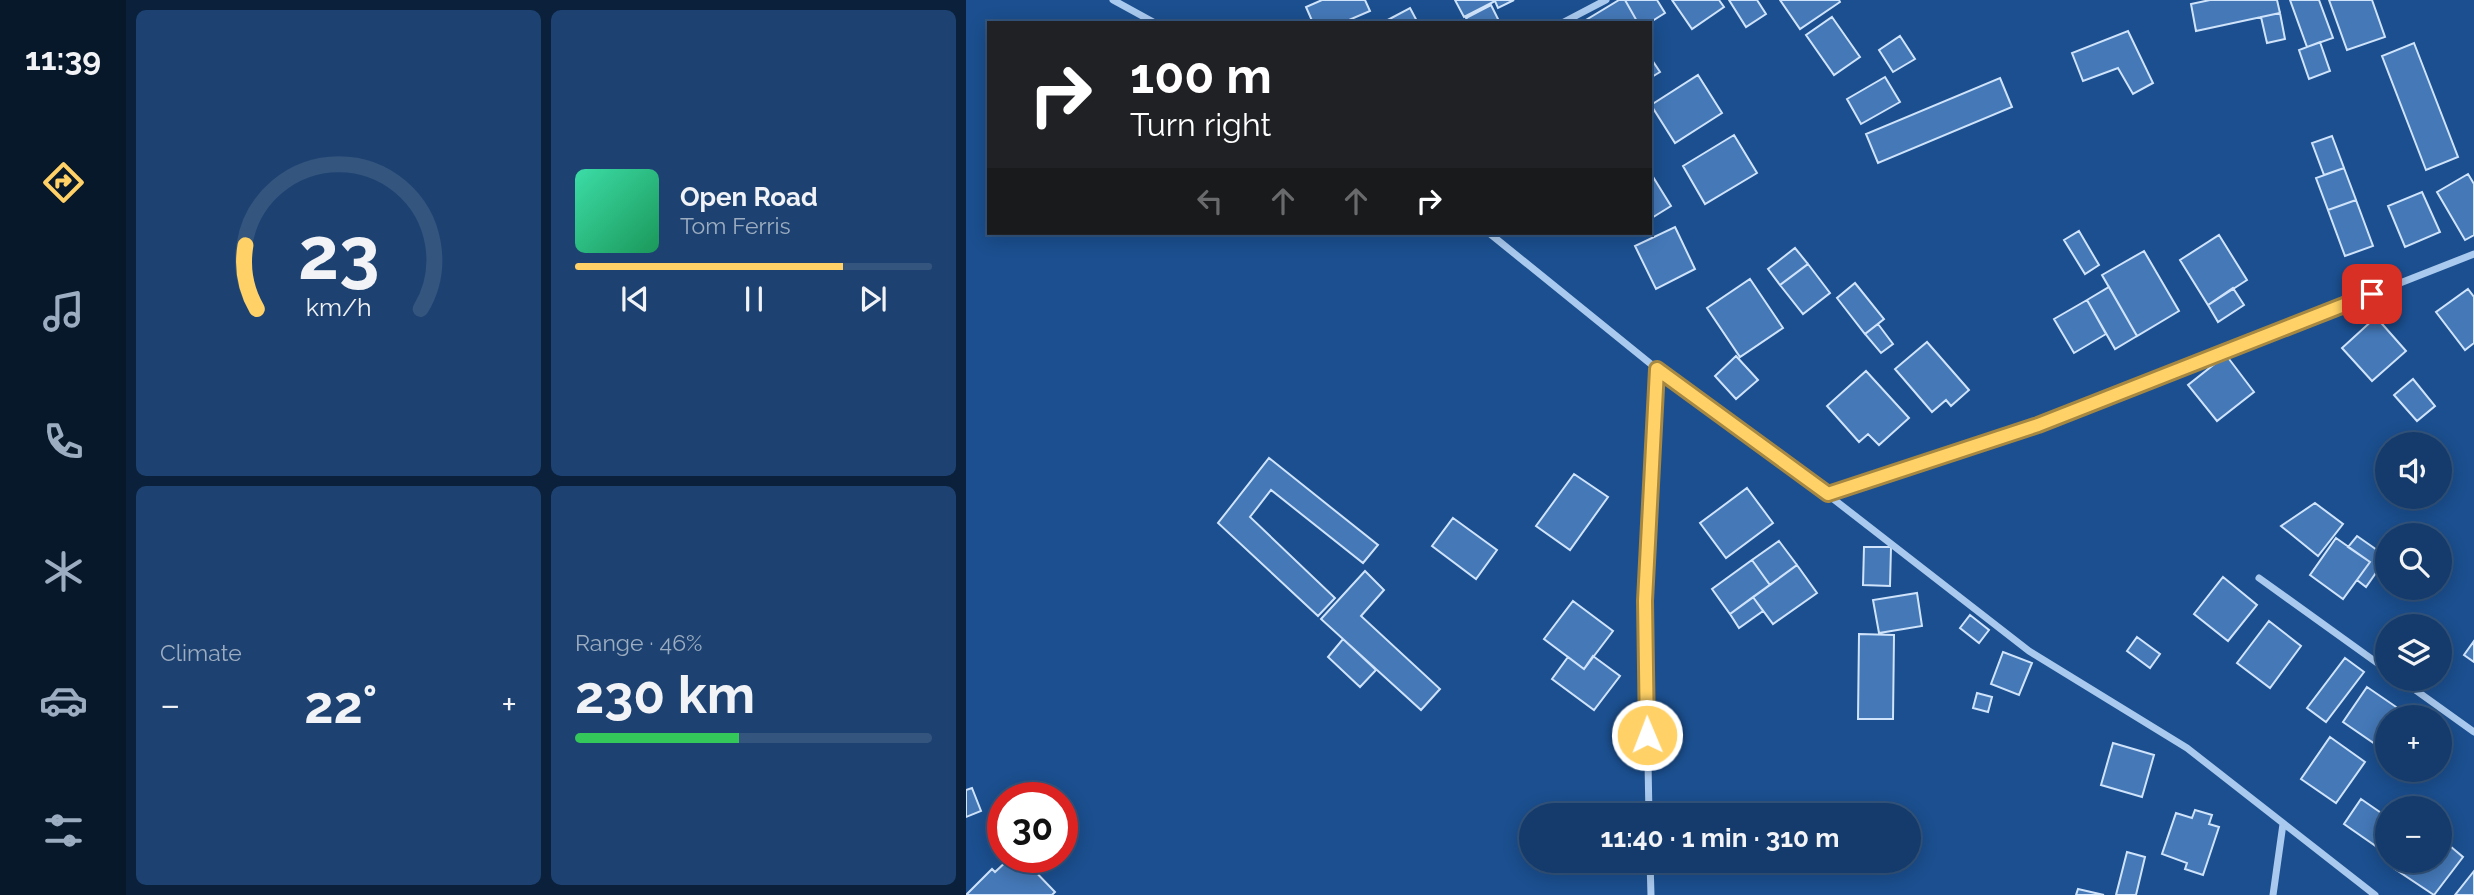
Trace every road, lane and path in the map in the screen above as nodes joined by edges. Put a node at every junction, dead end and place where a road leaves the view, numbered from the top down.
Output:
1 (1112, 0) edge
2 (1606, 0) edge
3 (1150, 21) edge
4 (1566, 21) edge
5 (1491, 235) edge
6 (2474, 254) edge
7 (1657, 369) junction
8 (1828, 494) junction
9 (2259, 578) dead end
10 (2375, 661) edge
11 (2417, 691) edge
12 (2474, 732) edge
13 (1649, 803) edge
14 (2283, 824) junction
15 (1650, 873) edge
16 (1651, 895) edge
17 (2273, 895) edge
18 (2375, 895) edge

1 - 3 street
2 - 4 street
5 - 7 street
6 - 8 street
7 - 8 street
7 - 13 street
8 - 14 street
9 - 10 street
11 - 12 street
14 - 17 street
14 - 18 street
15 - 16 street

